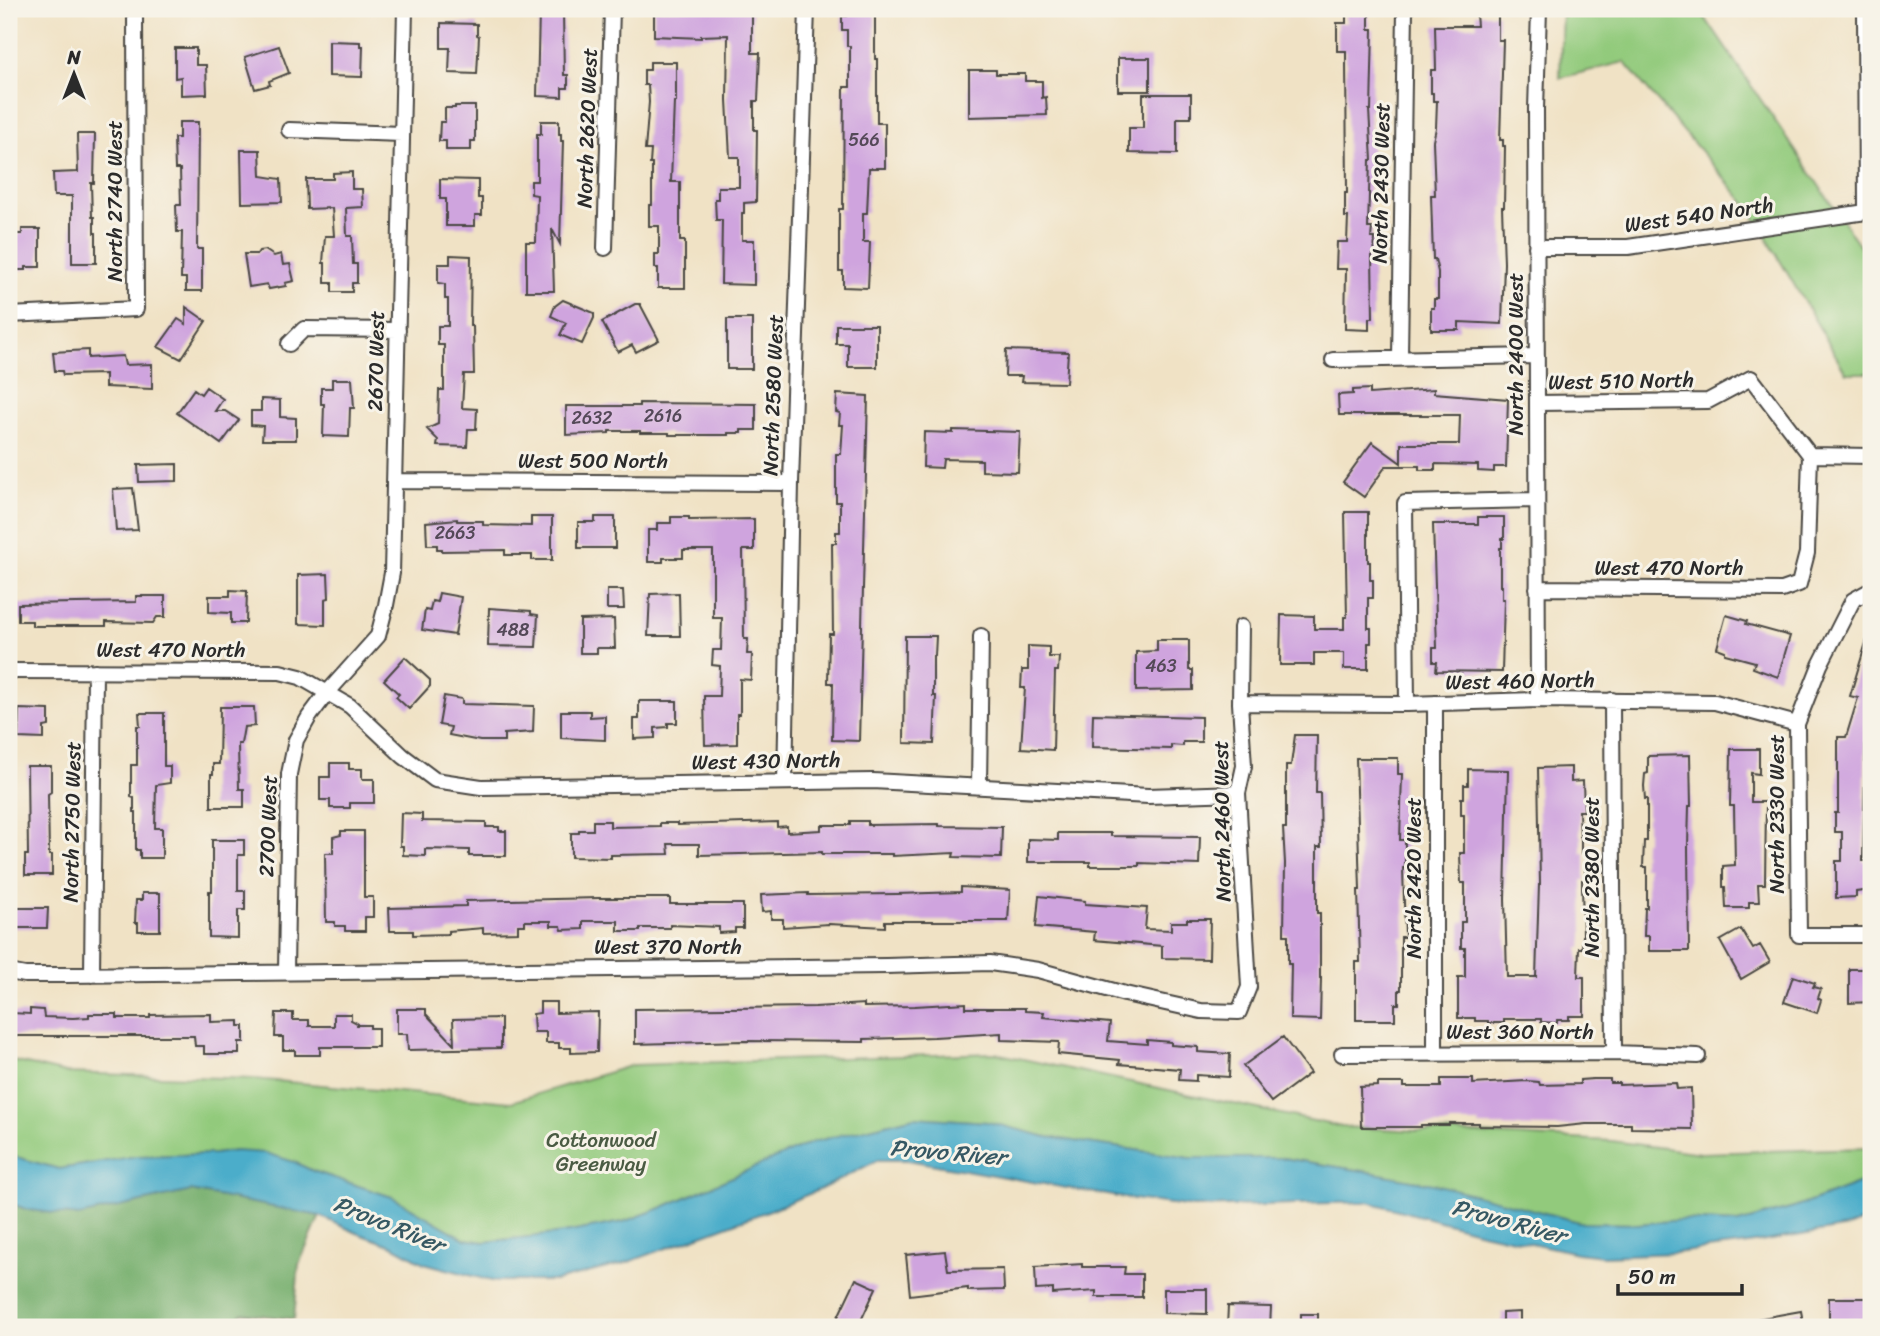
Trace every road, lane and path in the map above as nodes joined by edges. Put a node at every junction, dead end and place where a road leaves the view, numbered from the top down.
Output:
1 (135, 9) edge
2 (405, 9) edge
3 (612, 9) edge
4 (807, 9) edge
5 (1405, 9) edge
6 (1539, 9) edge
7 (1865, 9) edge
8 (289, 130) dead end
9 (402, 134) junction
10 (1536, 247) junction
11 (605, 248) dead end
12 (9, 315) edge
13 (398, 330) junction
14 (289, 344) dead end
15 (1537, 356) junction
16 (1400, 357) junction
17 (1333, 360) dead end
18 (1537, 403) junction
19 (1810, 455) junction
20 (1871, 456) edge
21 (394, 481) junction
22 (791, 483) junction
23 (1537, 500) junction
24 (1537, 588) junction
25 (1871, 590) edge
26 (1241, 627) dead end
27 (981, 636) dead end
28 (9, 671) edge
29 (95, 671) junction
30 (327, 693) junction
31 (1538, 700) junction
32 (1612, 700) junction
33 (1240, 703) junction
34 (1435, 703) junction
35 (1407, 704) junction
36 (1797, 724) junction
37 (785, 782) junction
38 (979, 786) junction
39 (1238, 793) junction
40 (1871, 935) edge
41 (9, 972) edge
42 (286, 972) junction
43 (92, 975) junction
44 (1239, 1012) joint
45 (1436, 1053) junction
46 (1614, 1053) junction
47 (1342, 1054) dead end
48 (1698, 1056) dead end

1 - 12 street, North 2740 West
2 - 9 street, 2670 West
3 - 11 street, North 2620 West
4 - 22 street, North 2580 West
5 - 16 street, North 2430 West
6 - 10 street, North 2400 West
7 - 10 street, West 540 North
8 - 9 street
9 - 13 street, 2670 West
10 - 15 street, North 2400 West
13 - 14 street
13 - 21 street, 2670 West
15 - 16 street
15 - 18 street, North 2400 West
16 - 17 street
18 - 19 street, West 510 North
18 - 23 street, North 2400 West
19 - 20 street
19 - 24 street, West 470 North
21 - 22 street, West 500 North
21 - 30 street, 2670 West
22 - 37 street, North 2580 West
23 - 24 street, North 2400 West
23 - 35 street
24 - 31 street, North 2400 West
25 - 36 street, North 2330 West
26 - 33 street, North 2460 West
27 - 38 street
28 - 29 street, West 470 North
29 - 30 street, West 470 North
29 - 43 street, North 2750 West
30 - 37 street, West 430 North
30 - 42 street, 2700 West
31 - 32 street, West 460 North
31 - 34 street, West 460 North
32 - 36 street, West 460 North
32 - 46 street, North 2380 West
33 - 35 street, West 460 North
33 - 39 street, North 2460 West
34 - 35 street, West 460 North
34 - 45 street, North 2420 West
36 - 40 street, North 2330 West
37 - 38 street, West 430 North
38 - 39 street, West 430 North
39 - 44 street, North 2460 West
41 - 43 street, West 370 North
42 - 43 street, West 370 North
42 - 44 street, West 370 North
45 - 46 street, West 360 North
45 - 47 street, West 360 North
46 - 48 street, West 360 North

